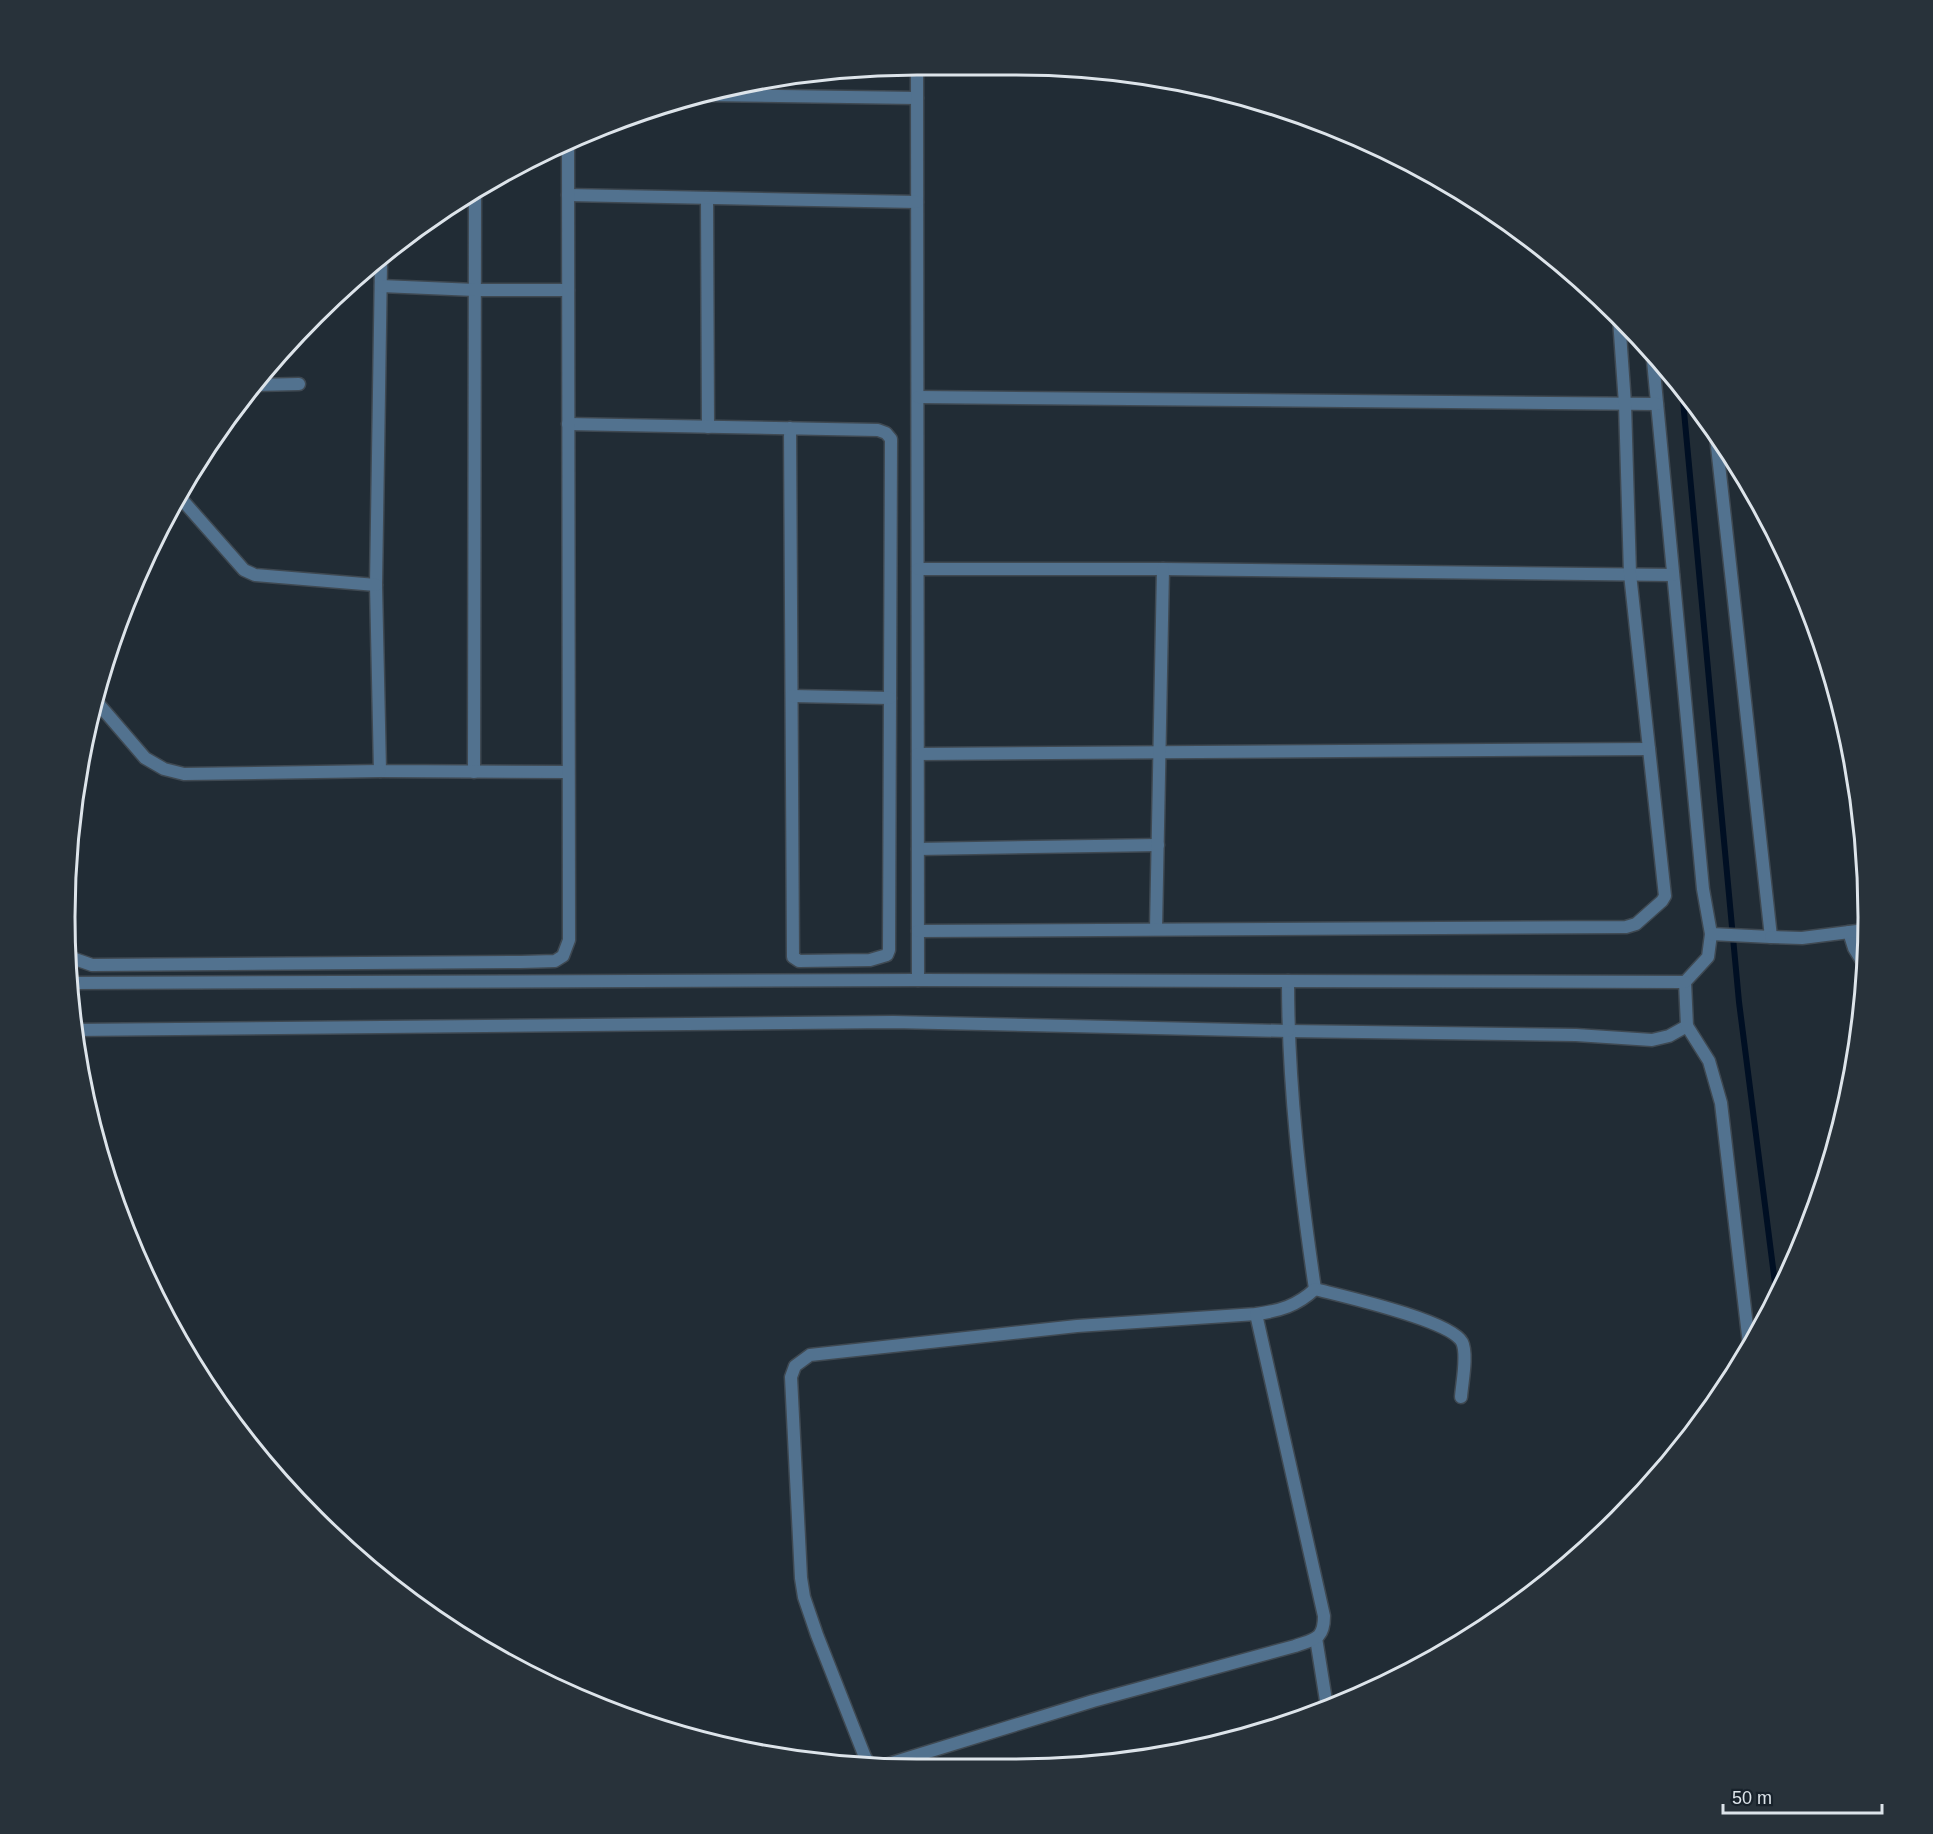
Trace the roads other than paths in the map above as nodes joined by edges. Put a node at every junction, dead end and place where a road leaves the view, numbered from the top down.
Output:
1 (917, 75) edge
2 (735, 95) edge
3 (917, 98) junction
4 (568, 151) edge
5 (568, 195) junction
6 (707, 198) junction
7 (475, 201) edge
8 (917, 202) junction
9 (381, 268) edge
10 (381, 286) junction
11 (475, 290) junction
12 (568, 290) junction
13 (1620, 331) edge
14 (1654, 368) edge
15 (299, 384) dead end
16 (265, 385) edge
17 (918, 397) junction
18 (1625, 404) junction
19 (1657, 404) junction
20 (568, 424) junction
21 (708, 427) junction
22 (790, 428) junction
23 (1718, 452) edge
24 (185, 503) edge
25 (918, 569) junction
26 (1163, 569) junction
27 (1630, 574) junction
28 (1673, 575) junction
29 (376, 585) junction
30 (792, 696) junction
31 (890, 698) junction
32 (102, 708) edge
33 (1649, 749) junction
34 (1159, 751) junction
35 (918, 754) junction
36 (380, 771) junction
37 (474, 772) junction
38 (568, 772) junction
39 (1158, 845) junction
40 (918, 849) junction
41 (1156, 929) junction
42 (918, 931) junction
43 (1857, 931) edge
44 (1849, 932) junction
45 (1711, 934) junction
46 (1771, 937) junction
47 (1857, 953) edge
48 (77, 960) edge
49 (521, 962) junction
50 (918, 980) junction
51 (1288, 981) junction
52 (520, 982) junction
53 (1685, 982) junction
54 (78, 983) edge
55 (1687, 1026) junction
56 (82, 1030) edge
57 (1288, 1031) junction
58 (1315, 1289) junction
59 (1256, 1314) junction
60 (1747, 1334) edge
61 (1461, 1397) dead end
62 (1316, 1638) junction
63 (1326, 1700) edge
64 (866, 1757) edge
65 (906, 1759) edge

1 - 3 street
2 - 3 street
3 - 8 street
4 - 5 street
5 - 6 street
5 - 12 street
6 - 8 street
6 - 21 street
7 - 11 street
8 - 17 street
9 - 10 street
10 - 11 street
10 - 29 street
11 - 12 street
11 - 37 street
12 - 20 street
13 - 18 street
14 - 19 street
15 - 16 street
17 - 18 street
17 - 25 street
18 - 19 street
18 - 27 street
19 - 28 street
20 - 21 street
20 - 38 street
21 - 22 street
22 - 30 street
22 - 31 street
23 - 46 street
24 - 29 street
25 - 26 street
25 - 35 street
26 - 27 street
26 - 34 street
27 - 28 street
27 - 33 street
28 - 45 street
29 - 36 street
30 - 31 street
30 - 31 street
32 - 36 street
33 - 34 street
33 - 41 street
34 - 35 street
34 - 39 street
35 - 40 street
36 - 37 street
37 - 38 street
38 - 49 street
39 - 40 street
39 - 41 street
40 - 42 street
41 - 42 street
42 - 50 street
43 - 44 street
44 - 46 street
44 - 47 street
45 - 46 street
45 - 53 street
48 - 49 street
49 - 52 street
50 - 51 street
50 - 52 street
51 - 53 street
51 - 57 street
52 - 54 street
53 - 55 street
55 - 57 street
55 - 60 street
56 - 57 street
57 - 58 street
58 - 59 street
58 - 61 street
59 - 62 street
59 - 64 street
62 - 63 street
62 - 65 street

